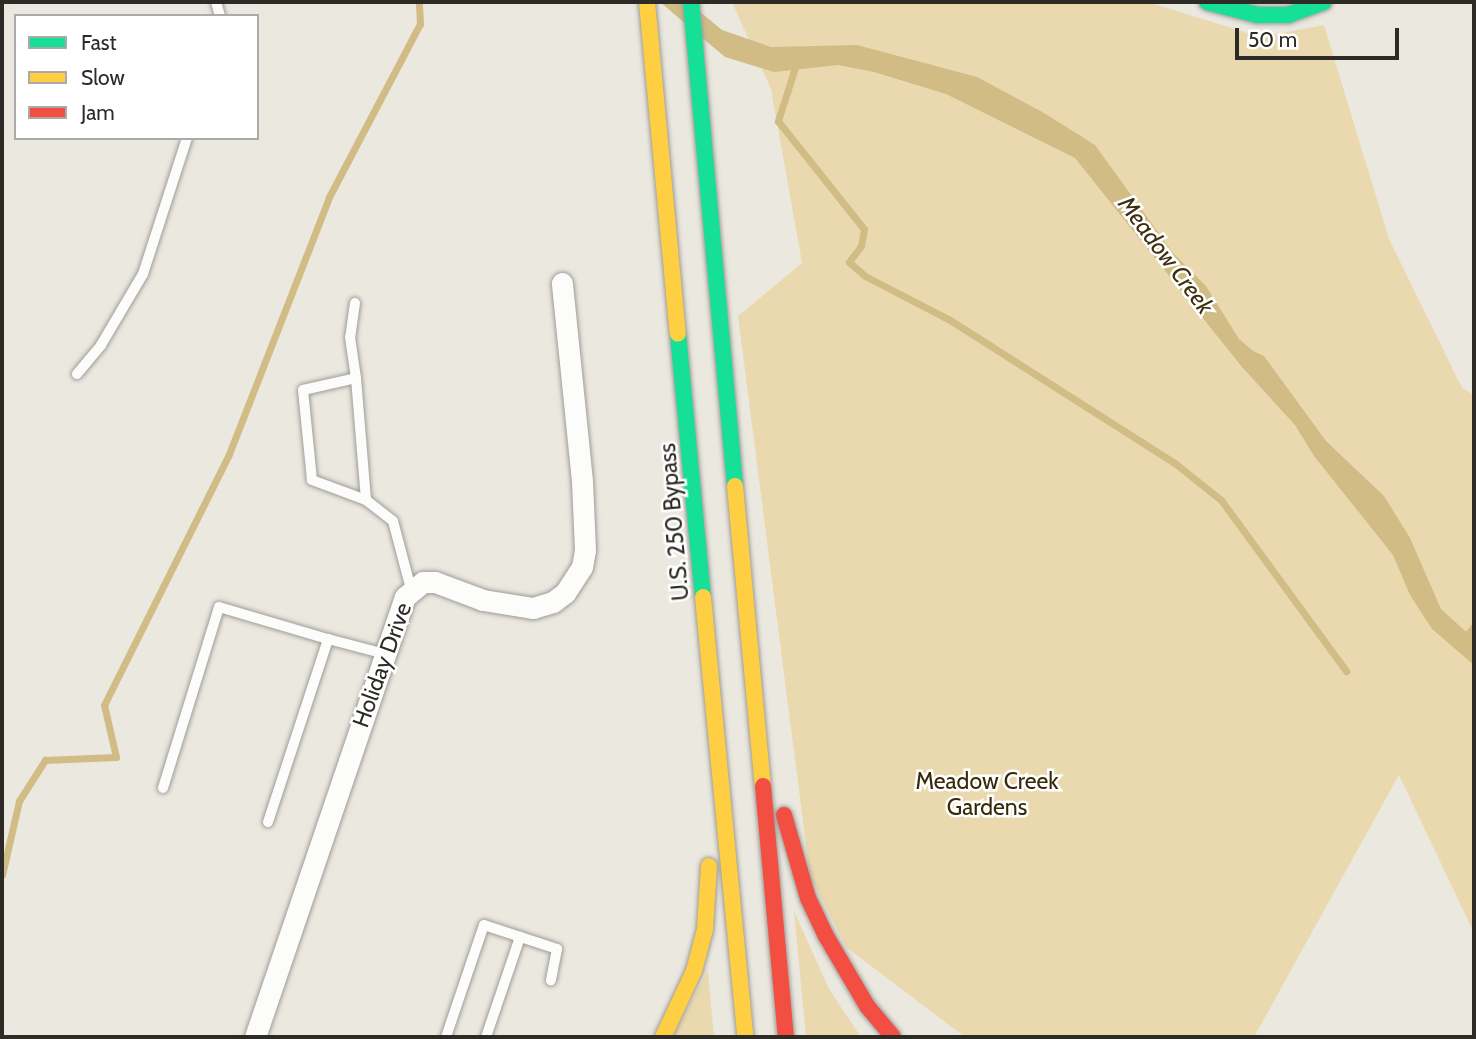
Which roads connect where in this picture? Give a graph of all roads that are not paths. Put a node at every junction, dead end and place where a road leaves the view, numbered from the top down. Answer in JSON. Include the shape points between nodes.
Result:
{"nodes":[{"id":1,"x":647,"y":2,"type":"edge"},
{"id":2,"x":691,"y":2,"type":"edge"},
{"id":3,"x":1207,"y":2,"type":"edge"},
{"id":4,"x":1324,"y":2,"type":"edge"},
{"id":5,"x":186,"y":140,"type":"edge"},
{"id":6,"x":562,"y":283,"type":"dead end"},
{"id":7,"x":355,"y":303,"type":"dead end"},
{"id":8,"x":77,"y":374,"type":"dead end"},
{"id":9,"x":356,"y":378,"type":"junction"},
{"id":10,"x":366,"y":500,"type":"junction"},
{"id":11,"x":702,"y":574,"type":"junction"},
{"id":12,"x":411,"y":589,"type":"junction"},
{"id":13,"x":328,"y":639,"type":"junction"},
{"id":14,"x":385,"y":654,"type":"junction"},
{"id":15,"x":757,"y":718,"type":"junction"},
{"id":16,"x":701,"y":757,"type":"dead end"},
{"id":17,"x":163,"y":788,"type":"dead end"},
{"id":18,"x":268,"y":822,"type":"dead end"},
{"id":19,"x":708,"y":853,"type":"dead end"},
{"id":20,"x":520,"y":937,"type":"junction"},
{"id":21,"x":551,"y":980,"type":"dead end"},
{"id":22,"x":255,"y":1037,"type":"edge"},
{"id":23,"x":446,"y":1037,"type":"edge"},
{"id":24,"x":485,"y":1037,"type":"edge"},
{"id":25,"x":663,"y":1037,"type":"edge"},
{"id":26,"x":745,"y":1037,"type":"edge"},
{"id":27,"x":786,"y":1037,"type":"edge"},
{"id":28,"x":893,"y":1037,"type":"edge"}],
"edges":[{"from":1,"to":11,"type":"main road","name":"U.S. 250 Bypass"},
{"from":2,"to":15,"type":"main road"},
{"from":3,"to":4,"type":"main road","via":[[1257,15],[1289,15]]},
{"from":5,"to":8,"type":"lane","via":[[143,274],[101,345]]},
{"from":6,"to":12,"type":"street","name":"Holiday Drive","via":[[582,481],[585,550],[578,575],[553,602],[533,608],[483,600],[435,582]]},
{"from":7,"to":9,"type":"lane","via":[[350,337]]},
{"from":9,"to":10,"type":"lane"},
{"from":9,"to":10,"type":"lane","via":[[303,390],[312,480]]},
{"from":10,"to":12,"type":"lane","via":[[393,521]]},
{"from":11,"to":16,"type":"main road"},
{"from":11,"to":26,"type":"main road","name":"U.S. 250 Bypass"},
{"from":12,"to":14,"type":"street","name":"Holiday Drive"},
{"from":13,"to":14,"type":"lane"},
{"from":13,"to":17,"type":"lane","via":[[219,607]]},
{"from":13,"to":18,"type":"lane"},
{"from":14,"to":22,"type":"street","name":"Holiday Drive"},
{"from":15,"to":27,"type":"main road"},
{"from":15,"to":28,"type":"main road","via":[[776,753],[788,836],[807,898],[842,969]]},
{"from":19,"to":25,"type":"main road","via":[[705,929],[694,971]]},
{"from":20,"to":21,"type":"lane","via":[[557,949]]},
{"from":20,"to":23,"type":"lane","via":[[484,925]]},
{"from":20,"to":24,"type":"lane"}]}
